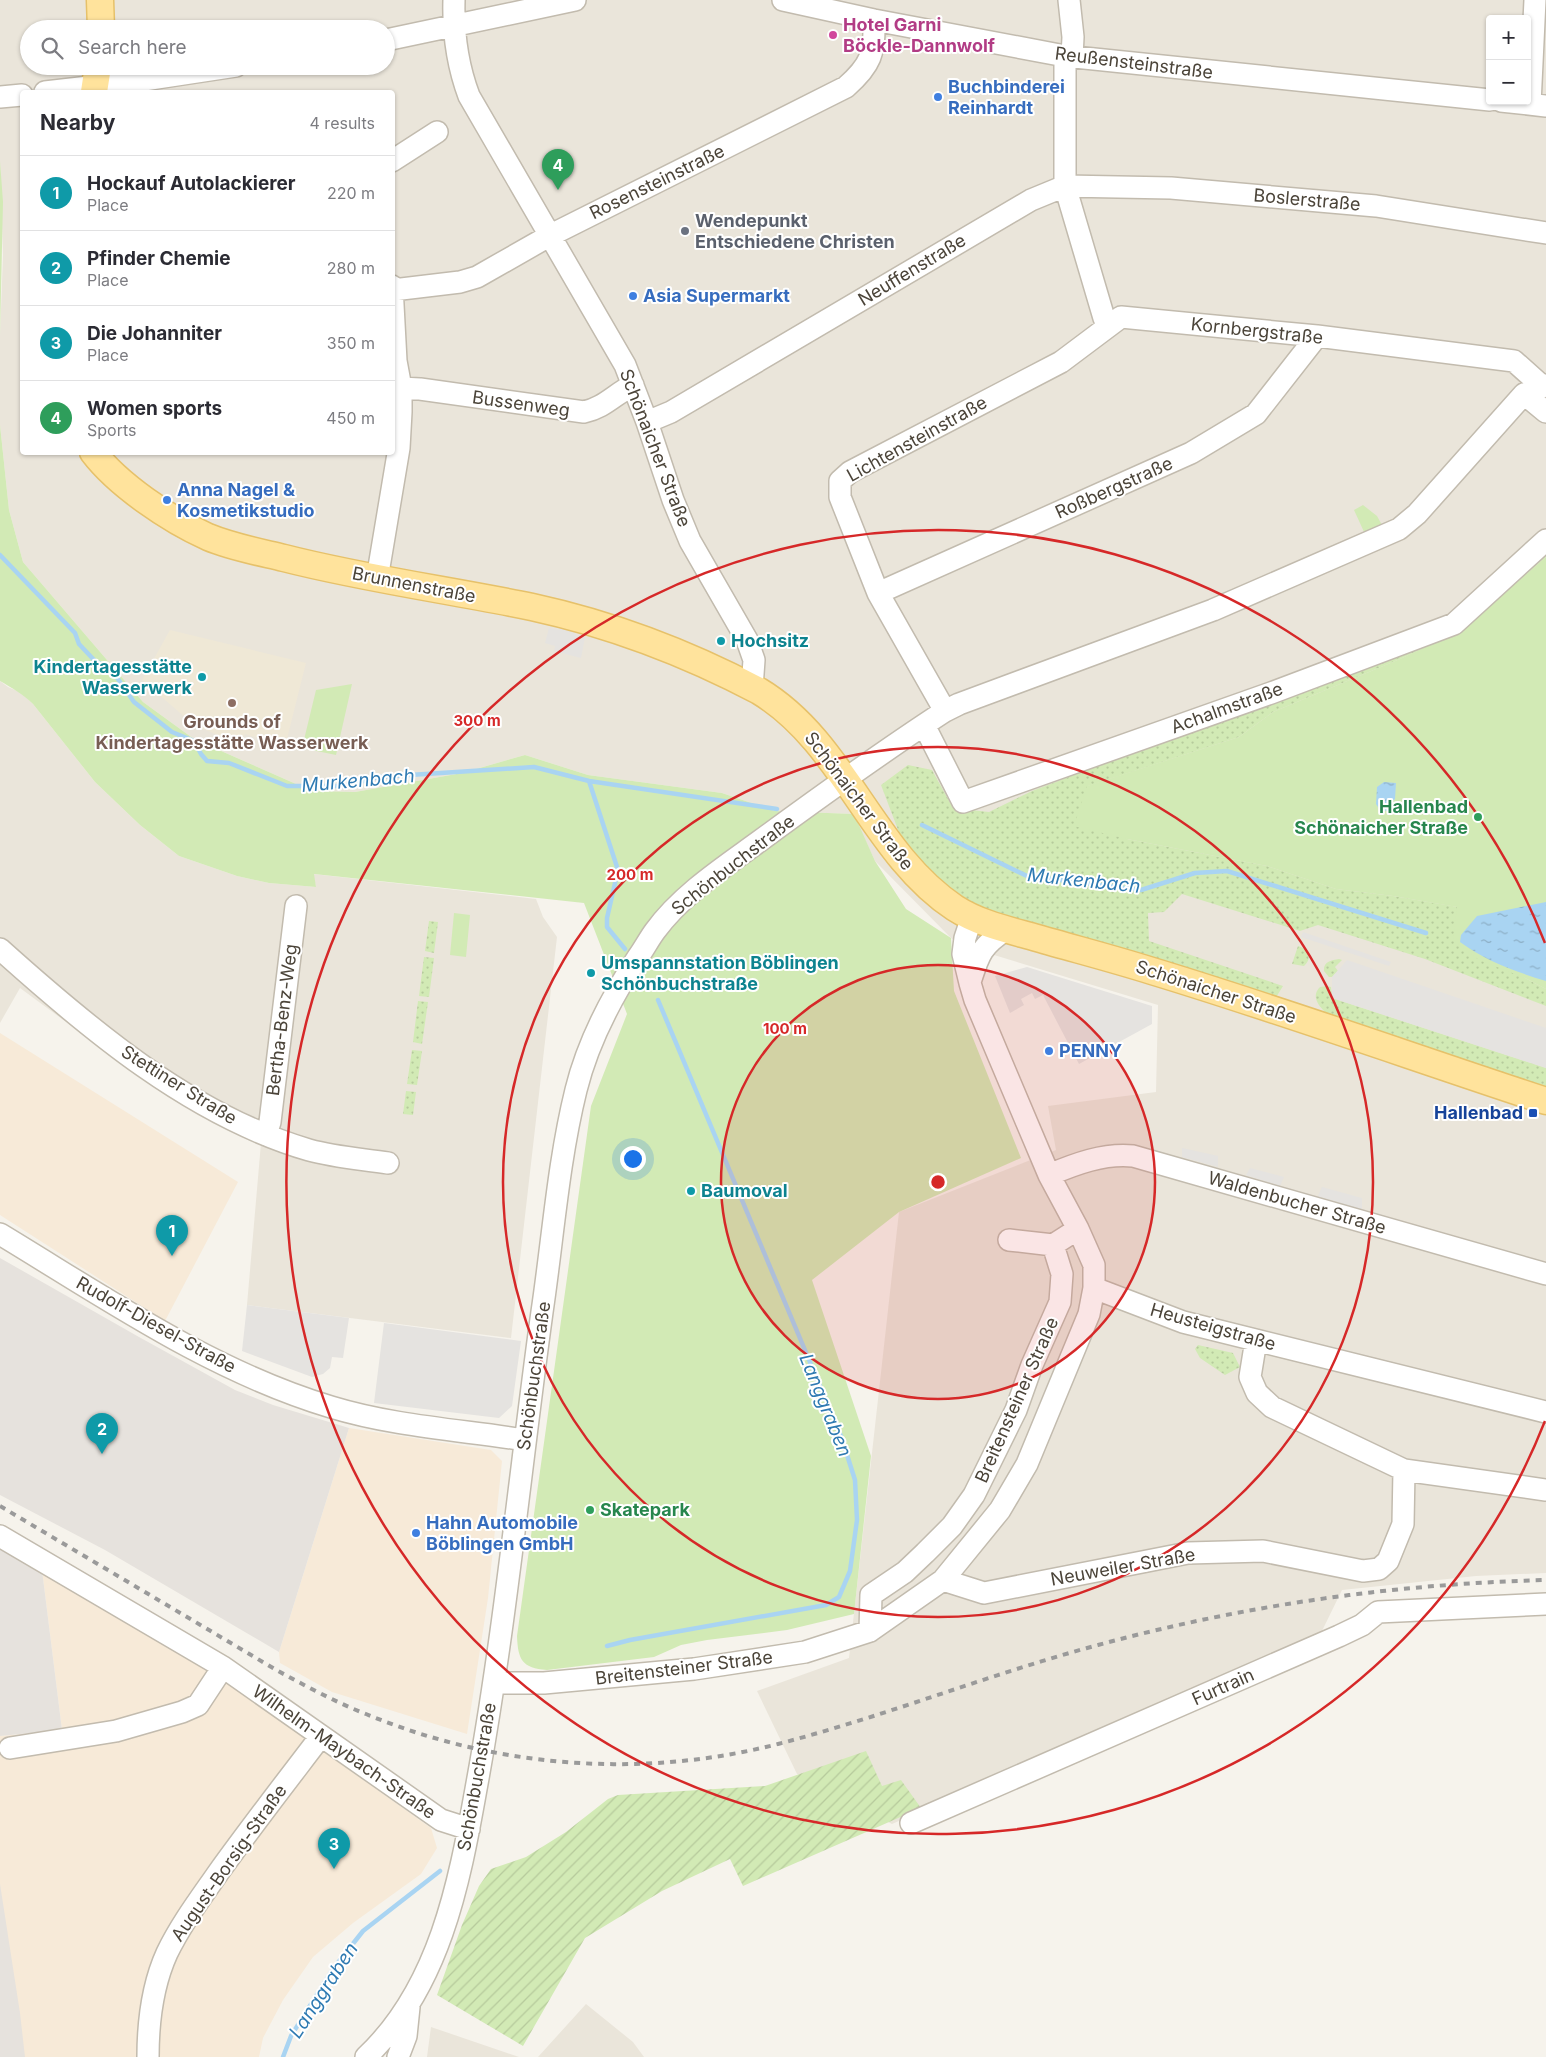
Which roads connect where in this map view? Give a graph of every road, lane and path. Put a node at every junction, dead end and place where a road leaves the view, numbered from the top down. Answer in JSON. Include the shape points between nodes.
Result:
{"nodes":[{"id":1,"x":100,"y":0,"type":"edge"},
{"id":2,"x":454,"y":0,"type":"edge"},
{"id":3,"x":466,"y":0,"type":"edge"},
{"id":4,"x":575,"y":0,"type":"edge"},
{"id":5,"x":783,"y":0,"type":"edge"},
{"id":6,"x":1069,"y":0,"type":"edge"},
{"id":7,"x":1535,"y":0,"type":"edge"},
{"id":8,"x":512,"y":13,"type":"junction"},
{"id":9,"x":101,"y":20,"type":"edge"},
{"id":10,"x":874,"y":20,"type":"junction"},
{"id":11,"x":453,"y":26,"type":"junction"},
{"id":12,"x":395,"y":38,"type":"edge"},
{"id":13,"x":1068,"y":56,"type":"junction"},
{"id":14,"x":177,"y":75,"type":"edge"},
{"id":15,"x":96,"y":81,"type":"edge"},
{"id":16,"x":54,"y":90,"type":"edge"},
{"id":17,"x":20,"y":96,"type":"edge"},
{"id":18,"x":0,"y":97,"type":"edge"},
{"id":19,"x":1486,"y":100,"type":"edge"},
{"id":20,"x":1538,"y":105,"type":"edge"},
{"id":21,"x":437,"y":132,"type":"dead end"},
{"id":22,"x":395,"y":159,"type":"edge"},
{"id":23,"x":1065,"y":186,"type":"junction"},
{"id":24,"x":1546,"y":233,"type":"edge"},
{"id":25,"x":549,"y":236,"type":"junction"},
{"id":26,"x":395,"y":288,"type":"edge"},
{"id":27,"x":1109,"y":326,"type":"junction"},
{"id":28,"x":1317,"y":336,"type":"junction"},
{"id":29,"x":395,"y":365,"type":"edge"},
{"id":30,"x":633,"y":385,"type":"junction"},
{"id":31,"x":1545,"y":386,"type":"edge"},
{"id":32,"x":401,"y":388,"type":"junction"},
{"id":33,"x":1524,"y":394,"type":"junction"},
{"id":34,"x":1546,"y":412,"type":"edge"},
{"id":35,"x":648,"y":422,"type":"junction"},
{"id":36,"x":96,"y":455,"type":"edge"},
{"id":37,"x":1546,"y":540,"type":"edge"},
{"id":38,"x":377,"y":579,"type":"junction"},
{"id":39,"x":878,"y":593,"type":"junction"},
{"id":40,"x":752,"y":688,"type":"junction"},
{"id":41,"x":945,"y":711,"type":"junction"},
{"id":42,"x":924,"y":725,"type":"junction"},
{"id":43,"x":846,"y":779,"type":"junction"},
{"id":44,"x":296,"y":906,"type":"dead end"},
{"id":45,"x":972,"y":917,"type":"junction"},
{"id":46,"x":1007,"y":929,"type":"junction"},
{"id":47,"x":0,"y":949,"type":"edge"},
{"id":48,"x":970,"y":983,"type":"junction"},
{"id":49,"x":1546,"y":1101,"type":"edge"},
{"id":50,"x":266,"y":1135,"type":"junction"},
{"id":51,"x":388,"y":1164,"type":"dead end"},
{"id":52,"x":1048,"y":1175,"type":"junction"},
{"id":53,"x":1078,"y":1228,"type":"junction"},
{"id":54,"x":0,"y":1234,"type":"edge"},
{"id":55,"x":1008,"y":1240,"type":"dead end"},
{"id":56,"x":1052,"y":1245,"type":"junction"},
{"id":57,"x":1546,"y":1274,"type":"edge"},
{"id":58,"x":1094,"y":1288,"type":"junction"},
{"id":59,"x":1256,"y":1340,"type":"junction"},
{"id":60,"x":1546,"y":1412,"type":"edge"},
{"id":61,"x":525,"y":1440,"type":"junction"},
{"id":62,"x":1404,"y":1470,"type":"junction"},
{"id":63,"x":1546,"y":1490,"type":"edge"},
{"id":64,"x":0,"y":1536,"type":"edge"},
{"id":65,"x":943,"y":1580,"type":"junction"},
{"id":66,"x":1546,"y":1604,"type":"edge"},
{"id":67,"x":870,"y":1631,"type":"junction"},
{"id":68,"x":223,"y":1667,"type":"junction"},
{"id":69,"x":494,"y":1683,"type":"junction"},
{"id":70,"x":321,"y":1736,"type":"junction"},
{"id":71,"x":10,"y":1748,"type":"dead end"},
{"id":72,"x":911,"y":1823,"type":"dead end"},
{"id":73,"x":469,"y":1829,"type":"junction"},
{"id":74,"x":409,"y":2007,"type":"junction"},
{"id":75,"x":148,"y":2057,"type":"edge"},
{"id":76,"x":366,"y":2057,"type":"edge"},
{"id":77,"x":398,"y":2057,"type":"edge"}],
"edges":[{"from":1,"to":9,"type":"main road"},
{"from":2,"to":11,"type":"street","name":"Schönaicher Straße"},
{"from":3,"to":8,"type":"street","via":[[488,14]]},
{"from":4,"to":8,"type":"street"},
{"from":5,"to":10,"type":"street","name":"Reußensteinstraße"},
{"from":6,"to":13,"type":"street","via":[[1072,37]]},
{"from":7,"to":20,"type":"street"},
{"from":8,"to":11,"type":"street"},
{"from":10,"to":13,"type":"street","name":"Reußensteinstraße"},
{"from":10,"to":25,"type":"street","name":"Rosensteinstraße","via":[[870,60],[846,87]]},
{"from":11,"to":12,"type":"street"},
{"from":11,"to":25,"type":"street","name":"Schönaicher Straße","via":[[456,52],[469,96]]},
{"from":13,"to":19,"type":"street","name":"Reußensteinstraße"},
{"from":13,"to":23,"type":"street"},
{"from":14,"to":15,"type":"street","via":[[124,83]]},
{"from":15,"to":16,"type":"street"},
{"from":17,"to":18,"type":"street"},
{"from":21,"to":22,"type":"street"},
{"from":23,"to":24,"type":"street","name":"Boslerstraße","via":[[1170,188],[1367,205]]},
{"from":23,"to":27,"type":"street"},
{"from":23,"to":35,"type":"street","name":"Neuffenstraße","via":[[1031,200],[671,412]]},
{"from":25,"to":26,"type":"street","name":"Rosensteinstraße","via":[[477,277],[460,282]]},
{"from":25,"to":30,"type":"street","name":"Schönaicher Straße","via":[[625,365]]},
{"from":27,"to":28,"type":"street","name":"Kornbergstraße","via":[[1121,317]]},
{"from":27,"to":39,"type":"street","name":"Lichtensteinstraße","via":[[1061,362],[850,472],[840,481],[840,497]]},
{"from":28,"to":31,"type":"street","name":"Kornbergstraße","via":[[1514,361]]},
{"from":28,"to":39,"type":"street","name":"Roßbergstraße","via":[[1256,414],[1191,453]]},
{"from":29,"to":32,"type":"street"},
{"from":30,"to":32,"type":"street","name":"Bussenweg","via":[[598,409],[584,412]]},
{"from":30,"to":35,"type":"street","name":"Schönaicher Straße"},
{"from":31,"to":33,"type":"street"},
{"from":32,"to":38,"type":"street","via":[[399,448]]},
{"from":33,"to":34,"type":"street"},
{"from":33,"to":41,"type":"street","via":[[1417,514],[1399,529],[1213,610]]},
{"from":35,"to":40,"type":"street","name":"Schönaicher Straße","via":[[690,541],[747,640],[754,660]]},
{"from":36,"to":38,"type":"main road","name":"Brunnenstraße","via":[[126,485],[166,515],[209,537]]},
{"from":37,"to":42,"type":"street","name":"Achalmstraße","via":[[1454,624],[963,802]]},
{"from":38,"to":40,"type":"main road","name":"Brunnenstraße","via":[[571,617],[677,653]]},
{"from":39,"to":41,"type":"street","name":"Lichtensteinstraße"},
{"from":40,"to":43,"type":"main road","name":"Schönaicher Straße","via":[[799,722]]},
{"from":41,"to":42,"type":"street"},
{"from":42,"to":43,"type":"street"},
{"from":43,"to":45,"type":"main road","name":"Schönaicher Straße","via":[[905,864],[939,897]]},
{"from":43,"to":61,"type":"street","name":"Schönbuchstraße","via":[[717,873],[674,910],[655,931],[603,1014],[576,1088],[565,1143]]},
{"from":44,"to":50,"type":"street","name":"Bertha-Benz-Weg"},
{"from":45,"to":46,"type":"main road","name":"Schönaicher Straße"},
{"from":45,"to":48,"type":"street","via":[[963,954]]},
{"from":46,"to":48,"type":"street","via":[[985,945]]},
{"from":46,"to":49,"type":"main road","name":"Schönaicher Straße","via":[[1222,992]]},
{"from":47,"to":50,"type":"street","name":"Stettiner Straße","via":[[64,1007],[153,1072],[216,1111]]},
{"from":48,"to":52,"type":"street"},
{"from":50,"to":51,"type":"street","name":"Stettiner Straße","via":[[310,1150]]},
{"from":52,"to":53,"type":"street"},
{"from":52,"to":57,"type":"street","name":"Waldenbucher Straße","via":[[1076,1164],[1112,1156],[1133,1156]]},
{"from":53,"to":56,"type":"street"},
{"from":53,"to":58,"type":"street","via":[[1094,1265]]},
{"from":54,"to":61,"type":"street","name":"Rudolf-Diesel-Straße","via":[[212,1360],[270,1385],[360,1415]]},
{"from":55,"to":56,"type":"street"},
{"from":56,"to":67,"type":"street","name":"Breitensteiner Straße","via":[[1062,1274],[1060,1302],[994,1456],[974,1495],[952,1526],[905,1572],[871,1595]]},
{"from":58,"to":59,"type":"street","name":"Heusteigstraße","via":[[1183,1322]]},
{"from":58,"to":65,"type":"street","name":"Breitensteiner Straße","via":[[1089,1314],[1027,1464],[1000,1510]]},
{"from":59,"to":60,"type":"street","name":"Heusteigstraße"},
{"from":59,"to":62,"type":"street","via":[[1250,1377],[1257,1393],[1272,1407]]},
{"from":61,"to":69,"type":"street","name":"Schönbuchstraße"},
{"from":62,"to":63,"type":"street"},
{"from":62,"to":65,"type":"street","name":"Neuweiler Straße","via":[[1403,1524],[1388,1562],[1379,1569],[1363,1571],[1263,1551],[1188,1553],[984,1593]]},
{"from":64,"to":68,"type":"street","name":"Wilhelm-Maybach-Straße"},
{"from":65,"to":67,"type":"street","name":"Breitensteiner Straße"},
{"from":66,"to":72,"type":"street","name":"Furtrain","via":[[1378,1612],[1340,1636]]},
{"from":67,"to":69,"type":"street","name":"Breitensteiner Straße","via":[[805,1652],[694,1669],[544,1683]]},
{"from":68,"to":70,"type":"street","name":"Wilhelm-Maybach-Straße"},
{"from":68,"to":71,"type":"street","via":[[198,1705],[182,1712],[116,1732]]},
{"from":69,"to":73,"type":"street","name":"Schönbuchstraße"},
{"from":70,"to":73,"type":"street","name":"Wilhelm-Maybach-Straße","via":[[441,1820]]},
{"from":70,"to":75,"type":"street","name":"August-Borsig-Straße","via":[[187,1918],[167,1954],[150,2010]]},
{"from":73,"to":74,"type":"street","name":"Schönbuchstraße","via":[[438,1945]]},
{"from":74,"to":76,"type":"street","name":"Schönbuchstraße"},
{"from":74,"to":77,"type":"street","via":[[406,2036]]}]}
